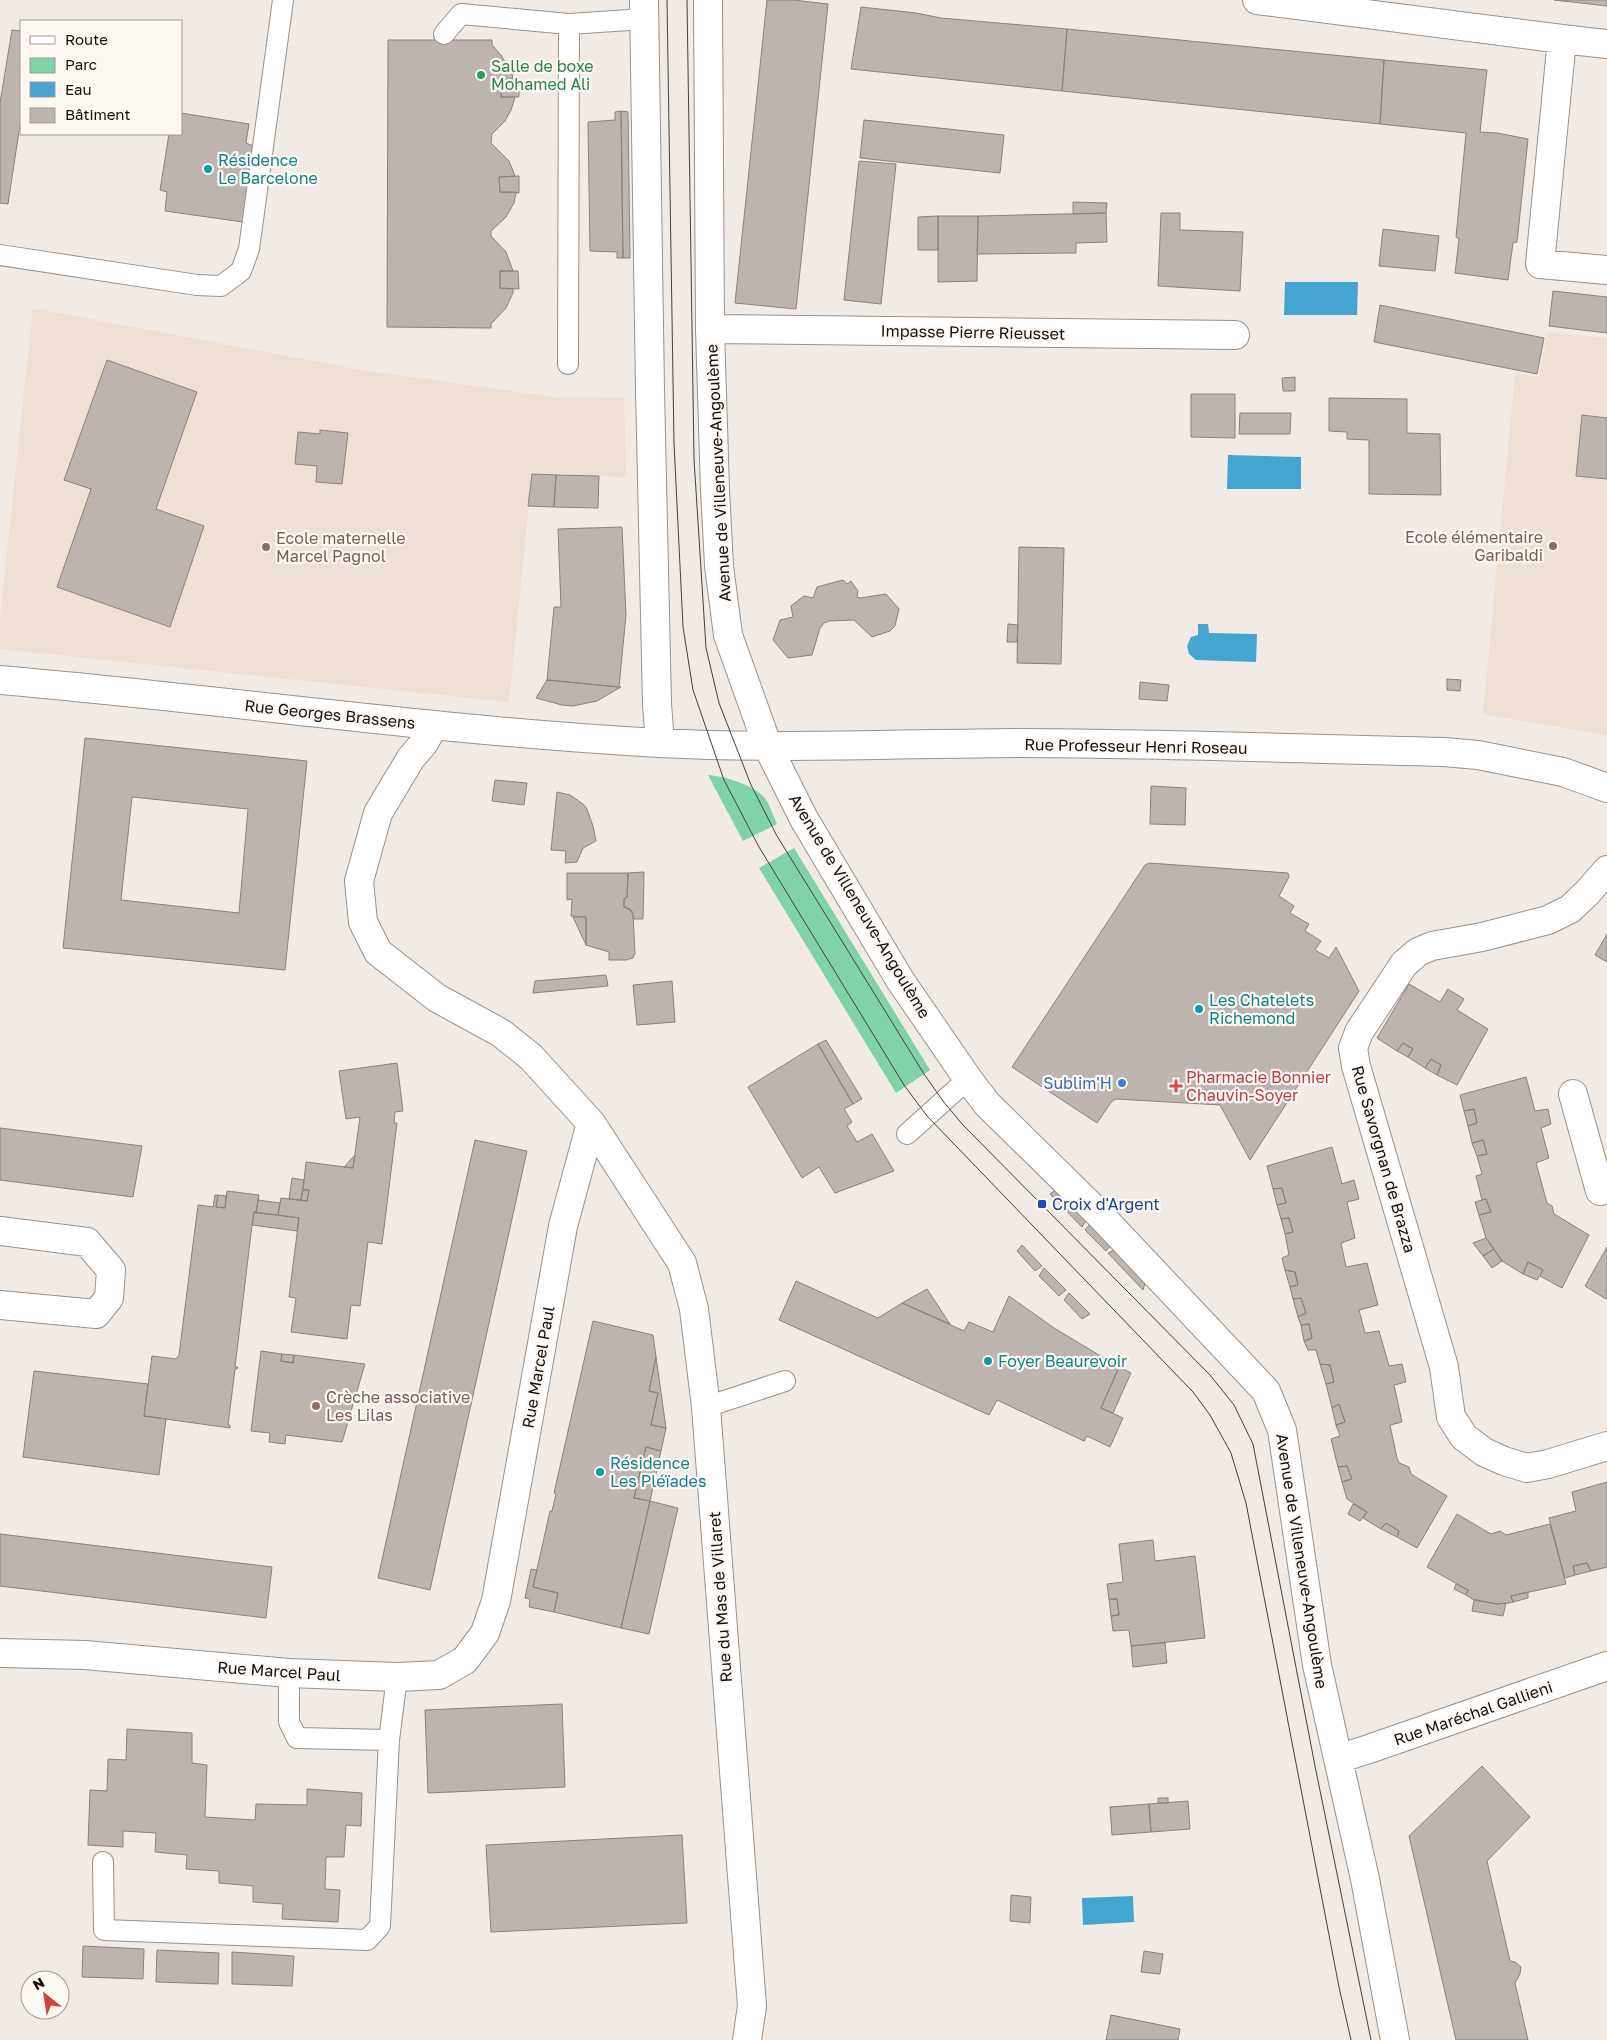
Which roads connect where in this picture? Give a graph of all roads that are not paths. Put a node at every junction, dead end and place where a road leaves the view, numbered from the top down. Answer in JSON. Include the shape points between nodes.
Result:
{"nodes":[{"id":1,"x":283,"y":0,"type":"edge"},
{"id":2,"x":708,"y":0,"type":"edge"},
{"id":3,"x":1257,"y":0,"type":"edge"},
{"id":4,"x":644,"y":9,"type":"edge"},
{"id":5,"x":569,"y":24,"type":"junction"},
{"id":6,"x":444,"y":34,"type":"dead end"},
{"id":7,"x":1562,"y":39,"type":"junction"},
{"id":8,"x":1607,"y":44,"type":"edge"},
{"id":9,"x":0,"y":255,"type":"edge"},
{"id":10,"x":1607,"y":270,"type":"edge"},
{"id":11,"x":710,"y":329,"type":"junction"},
{"id":12,"x":1235,"y":336,"type":"dead end"},
{"id":13,"x":568,"y":364,"type":"dead end"},
{"id":14,"x":0,"y":680,"type":"edge"},
{"id":15,"x":434,"y":725,"type":"junction"},
{"id":16,"x":660,"y":743,"type":"junction"},
{"id":17,"x":768,"y":747,"type":"junction"},
{"id":18,"x":1607,"y":788,"type":"edge"},
{"id":19,"x":1607,"y":870,"type":"edge"},
{"id":20,"x":968,"y":1079,"type":"junction"},
{"id":21,"x":1573,"y":1094,"type":"dead end"},
{"id":22,"x":590,"y":1123,"type":"junction"},
{"id":23,"x":907,"y":1134,"type":"dead end"},
{"id":24,"x":1607,"y":1189,"type":"edge"},
{"id":25,"x":0,"y":1231,"type":"edge"},
{"id":26,"x":0,"y":1305,"type":"edge"},
{"id":27,"x":785,"y":1381,"type":"dead end"},
{"id":28,"x":706,"y":1407,"type":"junction"},
{"id":29,"x":1607,"y":1446,"type":"edge"},
{"id":30,"x":0,"y":1653,"type":"edge"},
{"id":31,"x":1607,"y":1666,"type":"edge"},
{"id":32,"x":289,"y":1673,"type":"junction"},
{"id":33,"x":397,"y":1677,"type":"junction"},
{"id":34,"x":388,"y":1740,"type":"junction"},
{"id":35,"x":1338,"y":1759,"type":"junction"},
{"id":36,"x":103,"y":1862,"type":"dead end"},
{"id":37,"x":747,"y":2040,"type":"edge"},
{"id":38,"x":1395,"y":2040,"type":"edge"}],
"edges":[{"from":1,"to":9,"type":"lane","via":[[249,249],[241,271],[221,286],[197,285]]},
{"from":2,"to":11,"type":"street","name":"Avenue de Villeneuve-Angoulème"},
{"from":3,"to":7,"type":"street"},
{"from":4,"to":5,"type":"lane"},
{"from":4,"to":16,"type":"street"},
{"from":5,"to":6,"type":"lane","via":[[461,14]]},
{"from":5,"to":13,"type":"lane"},
{"from":7,"to":8,"type":"street"},
{"from":7,"to":10,"type":"street","via":[[1540,264]]},
{"from":11,"to":12,"type":"street","name":"Impasse Pierre Rieusset"},
{"from":11,"to":17,"type":"street","name":"Avenue de Villeneuve-Angoulème","via":[[719,566],[728,635]]},
{"from":14,"to":15,"type":"street","name":"Rue Georges Brassens"},
{"from":15,"to":16,"type":"street","name":"Rue Georges Brassens"},
{"from":15,"to":22,"type":"street","via":[[378,813],[359,881],[363,922],[378,952],[437,998],[501,1033],[532,1057]]},
{"from":16,"to":17,"type":"street","name":"Rue Professeur Henri Roseau"},
{"from":17,"to":18,"type":"street","name":"Rue Professeur Henri Roseau","via":[[1020,743],[1444,752],[1478,755],[1564,772]]},
{"from":17,"to":20,"type":"street","name":"Avenue de Villeneuve-Angoulème","via":[[804,819],[895,972]]},
{"from":19,"to":29,"type":"street","name":"Rue Savorgnan de Brazza","via":[[1570,909],[1548,920],[1418,952],[1392,979],[1359,1032],[1353,1048],[1444,1367],[1451,1417],[1464,1437],[1484,1452],[1527,1468]]},
{"from":20,"to":23,"type":"lane"},
{"from":20,"to":35,"type":"street","name":"Avenue de Villeneuve-Angoulème","via":[[987,1104],[1101,1216],[1266,1391],[1282,1430],[1317,1665]]},
{"from":21,"to":24,"type":"street","via":[[1600,1191]]},
{"from":22,"to":28,"type":"street","name":"Rue du Mas de Villaret","via":[[682,1263],[694,1309]]},
{"from":22,"to":33,"type":"street","name":"Rue Marcel Paul","via":[[564,1226],[496,1601],[485,1633],[465,1660],[439,1674]]},
{"from":25,"to":26,"type":"street","via":[[87,1242],[111,1270],[109,1298],[96,1314]]},
{"from":27,"to":28,"type":"lane"},
{"from":28,"to":37,"type":"street","name":"Rue du Mas de Villaret","via":[[752,2006]]},
{"from":30,"to":32,"type":"street","name":"Rue Marcel Paul","via":[[85,1656]]},
{"from":31,"to":35,"type":"street","name":"Rue Maréchal Gallieni"},
{"from":32,"to":33,"type":"street","name":"Rue Marcel Paul"},
{"from":32,"to":34,"type":"lane","via":[[289,1722],[297,1738]]},
{"from":33,"to":34,"type":"lane"},
{"from":34,"to":36,"type":"lane","via":[[380,1926],[368,1940],[104,1930]]},
{"from":35,"to":38,"type":"street","name":"Avenue de Villeneuve-Angoulème"}]}
